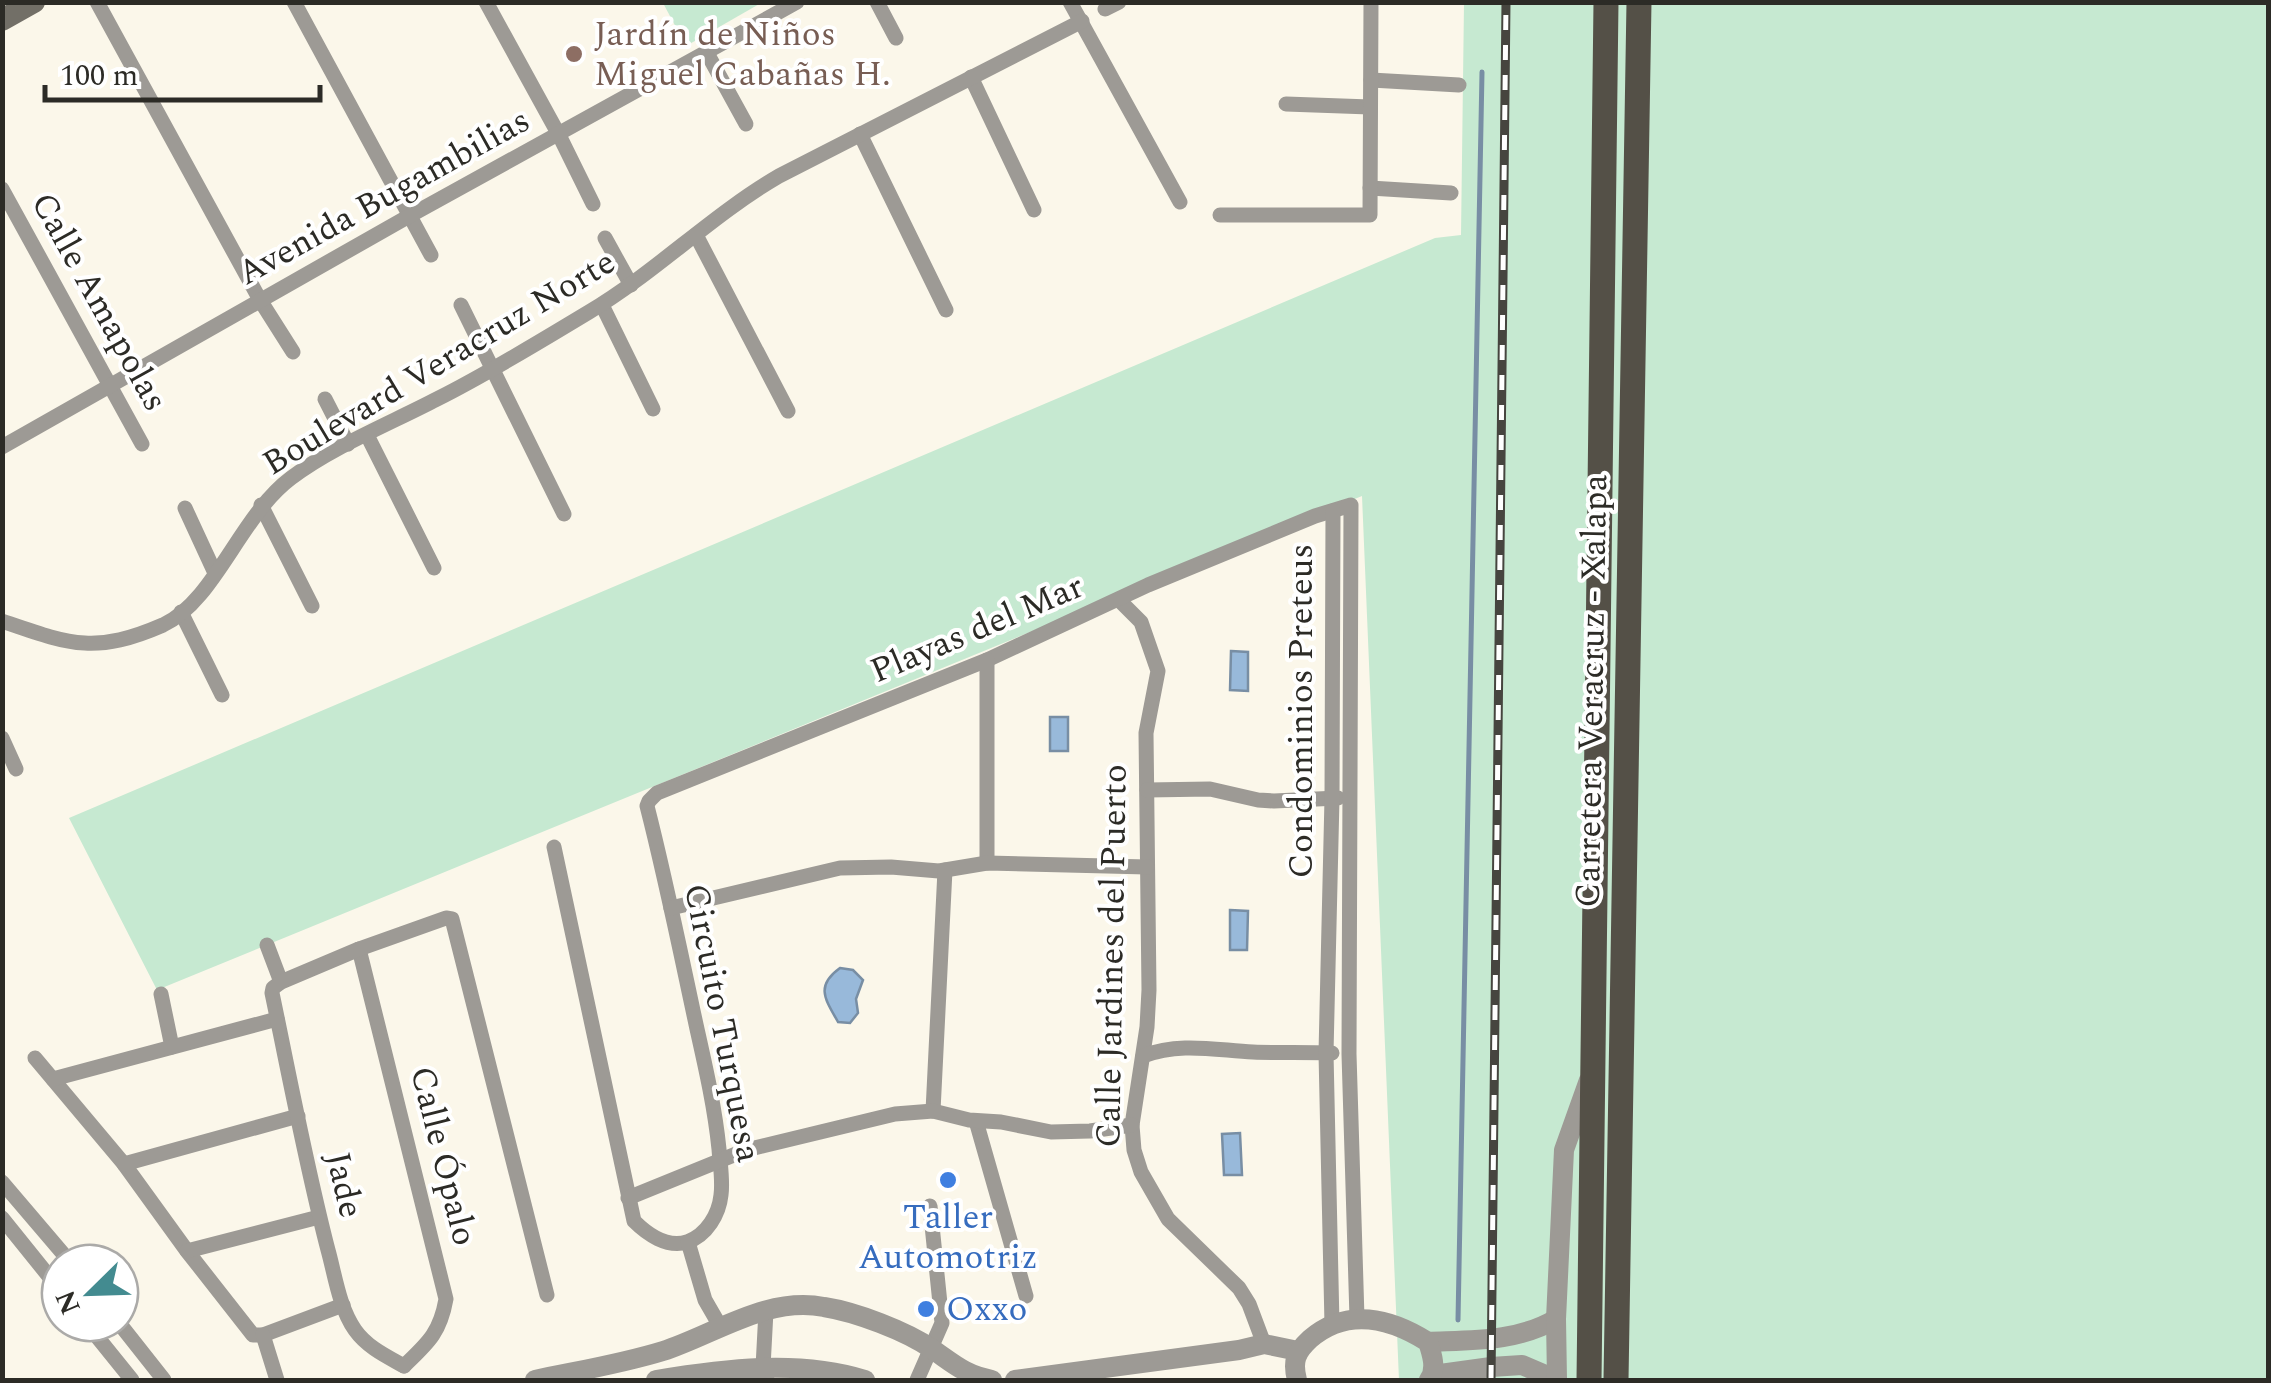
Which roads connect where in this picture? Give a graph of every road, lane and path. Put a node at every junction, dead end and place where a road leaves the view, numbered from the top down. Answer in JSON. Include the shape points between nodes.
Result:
{"nodes":[{"id":1,"x":34,"y":2,"type":"edge"},
{"id":2,"x":97,"y":2,"type":"edge"},
{"id":3,"x":294,"y":2,"type":"edge"},
{"id":4,"x":486,"y":2,"type":"edge"},
{"id":5,"x":797,"y":2,"type":"edge"},
{"id":6,"x":877,"y":2,"type":"edge"},
{"id":7,"x":1070,"y":2,"type":"edge"},
{"id":8,"x":1371,"y":2,"type":"edge"},
{"id":9,"x":1606,"y":2,"type":"edge"},
{"id":10,"x":1639,"y":2,"type":"edge"},
{"id":11,"x":2,"y":20,"type":"edge"},
{"id":12,"x":1082,"y":21,"type":"junction"},
{"id":13,"x":896,"y":38,"type":"dead end"},
{"id":14,"x":707,"y":54,"type":"junction"},
{"id":15,"x":971,"y":77,"type":"junction"},
{"id":16,"x":1370,"y":80,"type":"junction"},
{"id":17,"x":1459,"y":85,"type":"dead end"},
{"id":18,"x":1286,"y":104,"type":"dead end"},
{"id":19,"x":1370,"y":108,"type":"junction"},
{"id":20,"x":746,"y":124,"type":"dead end"},
{"id":21,"x":860,"y":134,"type":"junction"},
{"id":22,"x":559,"y":135,"type":"junction"},
{"id":23,"x":1370,"y":188,"type":"junction"},
{"id":24,"x":2,"y":189,"type":"edge"},
{"id":25,"x":1451,"y":193,"type":"dead end"},
{"id":26,"x":1180,"y":202,"type":"dead end"},
{"id":27,"x":592,"y":204,"type":"dead end"},
{"id":28,"x":1034,"y":210,"type":"dead end"},
{"id":29,"x":411,"y":214,"type":"junction"},
{"id":30,"x":1220,"y":215,"type":"dead end"},
{"id":31,"x":696,"y":234,"type":"junction"},
{"id":32,"x":605,"y":238,"type":"dead end"},
{"id":33,"x":431,"y":256,"type":"dead end"},
{"id":34,"x":630,"y":286,"type":"junction"},
{"id":35,"x":260,"y":300,"type":"junction"},
{"id":36,"x":602,"y":304,"type":"junction"},
{"id":37,"x":461,"y":305,"type":"dead end"},
{"id":38,"x":946,"y":310,"type":"dead end"},
{"id":39,"x":293,"y":352,"type":"dead end"},
{"id":40,"x":492,"y":370,"type":"junction"},
{"id":41,"x":110,"y":384,"type":"junction"},
{"id":42,"x":324,"y":399,"type":"dead end"},
{"id":43,"x":654,"y":409,"type":"dead end"},
{"id":44,"x":788,"y":411,"type":"dead end"},
{"id":45,"x":367,"y":435,"type":"junction"},
{"id":46,"x":142,"y":444,"type":"dead end"},
{"id":47,"x":348,"y":444,"type":"junction"},
{"id":48,"x":2,"y":447,"type":"edge"},
{"id":49,"x":261,"y":505,"type":"junction"},
{"id":50,"x":184,"y":508,"type":"dead end"},
{"id":51,"x":1333,"y":511,"type":"junction"},
{"id":52,"x":564,"y":514,"type":"dead end"},
{"id":53,"x":434,"y":568,"type":"dead end"},
{"id":54,"x":215,"y":573,"type":"junction"},
{"id":55,"x":1119,"y":600,"type":"junction"},
{"id":56,"x":312,"y":606,"type":"dead end"},
{"id":57,"x":181,"y":612,"type":"junction"},
{"id":58,"x":2,"y":621,"type":"edge"},
{"id":59,"x":987,"y":660,"type":"junction"},
{"id":60,"x":222,"y":695,"type":"dead end"},
{"id":61,"x":2,"y":738,"type":"edge"},
{"id":62,"x":16,"y":770,"type":"dead end"},
{"id":63,"x":1147,"y":790,"type":"junction"},
{"id":64,"x":1332,"y":798,"type":"junction"},
{"id":65,"x":1352,"y":798,"type":"junction"},
{"id":66,"x":648,"y":804,"type":"joint"},
{"id":67,"x":554,"y":848,"type":"dead end"},
{"id":68,"x":987,"y":864,"type":"junction"},
{"id":69,"x":1147,"y":868,"type":"junction"},
{"id":70,"x":945,"y":870,"type":"junction"},
{"id":71,"x":671,"y":908,"type":"junction"},
{"id":72,"x":267,"y":946,"type":"dead end"},
{"id":73,"x":359,"y":949,"type":"junction"},
{"id":74,"x":276,"y":986,"type":"junction"},
{"id":75,"x":162,"y":994,"type":"dead end"},
{"id":76,"x":278,"y":1018,"type":"junction"},
{"id":77,"x":172,"y":1046,"type":"junction"},
{"id":78,"x":1326,"y":1053,"type":"junction"},
{"id":79,"x":1349,"y":1054,"type":"junction"},
{"id":80,"x":1143,"y":1056,"type":"junction"},
{"id":81,"x":35,"y":1058,"type":"dead end"},
{"id":82,"x":1593,"y":1069,"type":"junction"},
{"id":83,"x":53,"y":1078,"type":"junction"},
{"id":84,"x":933,"y":1111,"type":"junction"},
{"id":85,"x":298,"y":1116,"type":"junction"},
{"id":86,"x":976,"y":1122,"type":"junction"},
{"id":87,"x":1132,"y":1125,"type":"junction"},
{"id":88,"x":720,"y":1159,"type":"junction"},
{"id":89,"x":124,"y":1164,"type":"junction"},
{"id":90,"x":2,"y":1182,"type":"edge"},
{"id":91,"x":628,"y":1198,"type":"junction"},
{"id":92,"x":930,"y":1206,"type":"dead end"},
{"id":93,"x":320,"y":1217,"type":"junction"},
{"id":94,"x":2,"y":1218,"type":"edge"},
{"id":95,"x":688,"y":1242,"type":"junction"},
{"id":96,"x":55,"y":1243,"type":"edge"},
{"id":97,"x":187,"y":1250,"type":"junction"},
{"id":98,"x":40,"y":1265,"type":"edge"},
{"id":99,"x":547,"y":1295,"type":"dead end"},
{"id":100,"x":1026,"y":1296,"type":"dead end"},
{"id":101,"x":343,"y":1305,"type":"junction"},
{"id":102,"x":766,"y":1310,"type":"junction"},
{"id":103,"x":1357,"y":1318,"type":"junction"},
{"id":104,"x":1556,"y":1319,"type":"junction"},
{"id":105,"x":1332,"y":1324,"type":"junction"},
{"id":106,"x":720,"y":1326,"type":"junction"},
{"id":107,"x":263,"y":1335,"type":"junction"},
{"id":108,"x":1428,"y":1342,"type":"junction"},
{"id":109,"x":102,"y":1343,"type":"edge"},
{"id":110,"x":134,"y":1343,"type":"edge"},
{"id":111,"x":1264,"y":1344,"type":"junction"},
{"id":112,"x":931,"y":1348,"type":"junction"},
{"id":113,"x":1298,"y":1351,"type":"junction"},
{"id":114,"x":406,"y":1373,"type":"edge"},
{"id":115,"x":765,"y":1374,"type":"edge"},
{"id":116,"x":1431,"y":1378,"type":"edge"},
{"id":117,"x":132,"y":1380,"type":"edge"},
{"id":118,"x":164,"y":1380,"type":"edge"},
{"id":119,"x":277,"y":1380,"type":"edge"},
{"id":120,"x":535,"y":1380,"type":"edge"},
{"id":121,"x":656,"y":1380,"type":"edge"},
{"id":122,"x":865,"y":1380,"type":"edge"},
{"id":123,"x":917,"y":1380,"type":"edge"},
{"id":124,"x":992,"y":1380,"type":"edge"},
{"id":125,"x":1016,"y":1380,"type":"edge"},
{"id":126,"x":1296,"y":1380,"type":"edge"},
{"id":127,"x":1557,"y":1380,"type":"edge"},
{"id":128,"x":1589,"y":1380,"type":"edge"},
{"id":129,"x":1616,"y":1380,"type":"edge"}],
"edges":[{"from":1,"to":11,"type":"main road"},
{"from":2,"to":35,"type":"street"},
{"from":3,"to":29,"type":"street"},
{"from":4,"to":22,"type":"street"},
{"from":5,"to":14,"type":"street","name":"Avenida Bugambilias"},
{"from":6,"to":13,"type":"street"},
{"from":7,"to":12,"type":"street"},
{"from":8,"to":16,"type":"street"},
{"from":9,"to":82,"type":"main road","name":"Carretera Veracruz - Xalapa"},
{"from":10,"to":129,"type":"main road","name":"Carretera Veracruz - Xalapa"},
{"from":12,"to":15,"type":"street","name":"Boulevard Veracruz Norte"},
{"from":12,"to":26,"type":"street"},
{"from":14,"to":20,"type":"street"},
{"from":14,"to":22,"type":"street","name":"Avenida Bugambilias"},
{"from":15,"to":21,"type":"street","name":"Boulevard Veracruz Norte"},
{"from":15,"to":28,"type":"street"},
{"from":16,"to":17,"type":"street"},
{"from":16,"to":19,"type":"street"},
{"from":18,"to":19,"type":"street"},
{"from":19,"to":23,"type":"street"},
{"from":21,"to":31,"type":"street","name":"Boulevard Veracruz Norte","via":[[764,185]]},
{"from":21,"to":38,"type":"street"},
{"from":22,"to":27,"type":"street"},
{"from":22,"to":29,"type":"street","name":"Avenida Bugambilias"},
{"from":23,"to":25,"type":"street"},
{"from":23,"to":30,"type":"street","via":[[1370,215]]},
{"from":24,"to":41,"type":"street","name":"Calle Amapolas"},
{"from":29,"to":33,"type":"street"},
{"from":29,"to":35,"type":"street","name":"Avenida Bugambilias"},
{"from":31,"to":34,"type":"street","name":"Boulevard Veracruz Norte"},
{"from":31,"to":44,"type":"street"},
{"from":32,"to":34,"type":"street"},
{"from":34,"to":36,"type":"street","name":"Boulevard Veracruz Norte"},
{"from":35,"to":39,"type":"street"},
{"from":35,"to":41,"type":"street","name":"Avenida Bugambilias"},
{"from":36,"to":40,"type":"street","name":"Boulevard Veracruz Norte"},
{"from":36,"to":43,"type":"street"},
{"from":37,"to":40,"type":"street"},
{"from":40,"to":45,"type":"street","name":"Boulevard Veracruz Norte"},
{"from":40,"to":52,"type":"street"},
{"from":41,"to":46,"type":"street","name":"Calle Amapolas"},
{"from":41,"to":48,"type":"street","name":"Avenida Bugambilias"},
{"from":42,"to":47,"type":"street"},
{"from":45,"to":47,"type":"street","name":"Boulevard Veracruz Norte"},
{"from":45,"to":53,"type":"street"},
{"from":47,"to":49,"type":"street","name":"Boulevard Veracruz Norte","via":[[296,474]]},
{"from":49,"to":54,"type":"street","name":"Boulevard Veracruz Norte"},
{"from":49,"to":56,"type":"street"},
{"from":50,"to":54,"type":"street"},
{"from":51,"to":55,"type":"street","name":"Playas del Mar"},
{"from":51,"to":64,"type":"street","name":"Condominios Preteus"},
{"from":51,"to":65,"type":"street","name":"Condominios Preteus","via":[[1352,507]]},
{"from":54,"to":57,"type":"street","name":"Boulevard Veracruz Norte"},
{"from":55,"to":59,"type":"street","name":"Playas del Mar"},
{"from":55,"to":63,"type":"street","name":"Calle Jardines del Puerto","via":[[1141,622],[1158,671],[1147,724]]},
{"from":57,"to":58,"type":"street","name":"Boulevard Veracruz Norte","via":[[165,624],[94,644],[56,640]]},
{"from":57,"to":60,"type":"street"},
{"from":59,"to":66,"type":"street","name":"Playas del Mar","via":[[657,793]]},
{"from":59,"to":68,"type":"street"},
{"from":61,"to":62,"type":"street"},
{"from":63,"to":64,"type":"street","via":[[1210,789],[1274,801]]},
{"from":63,"to":69,"type":"street","name":"Calle Jardines del Puerto"},
{"from":64,"to":65,"type":"street"},
{"from":64,"to":78,"type":"street","name":"Condominios Preteus"},
{"from":65,"to":79,"type":"street","name":"Condominios Preteus"},
{"from":66,"to":71,"type":"street","name":"Circuito Turquesa"},
{"from":67,"to":91,"type":"street"},
{"from":68,"to":69,"type":"street"},
{"from":68,"to":70,"type":"street"},
{"from":69,"to":80,"type":"street","name":"Calle Jardines del Puerto"},
{"from":70,"to":71,"type":"street","via":[[840,868]]},
{"from":70,"to":84,"type":"street"},
{"from":71,"to":88,"type":"street","name":"Circuito Turquesa"},
{"from":72,"to":74,"type":"street","name":"Jade"},
{"from":73,"to":74,"type":"street","name":"Calle Ópalo"},
{"from":73,"to":99,"type":"street","name":"Calle Ópalo","via":[[452,919]]},
{"from":73,"to":114,"type":"street","name":"Calle Ópalo","via":[[446,1299],[437,1330]]},
{"from":74,"to":76,"type":"street","name":"Jade"},
{"from":75,"to":77,"type":"street"},
{"from":76,"to":77,"type":"street"},
{"from":76,"to":85,"type":"street","name":"Jade"},
{"from":77,"to":83,"type":"street"},
{"from":78,"to":79,"type":"street"},
{"from":78,"to":80,"type":"street","via":[[1187,1046]]},
{"from":78,"to":105,"type":"street","name":"Condominios Preteus"},
{"from":79,"to":103,"type":"street","name":"Condominios Preteus"},
{"from":80,"to":87,"type":"street","name":"Calle Jardines del Puerto"},
{"from":81,"to":83,"type":"street"},
{"from":82,"to":104,"type":"street","via":[[1564,1150]]},
{"from":82,"to":128,"type":"main road","name":"Carretera Veracruz - Xalapa"},
{"from":83,"to":89,"type":"street"},
{"from":84,"to":86,"type":"street"},
{"from":84,"to":88,"type":"street","via":[[895,1114]]},
{"from":85,"to":89,"type":"street"},
{"from":85,"to":93,"type":"street","name":"Jade"},
{"from":86,"to":87,"type":"street","via":[[1051,1132]]},
{"from":86,"to":100,"type":"street"},
{"from":87,"to":111,"type":"street","name":"Calle Jardines del Puerto","via":[[1150,1191],[1186,1239],[1239,1288]]},
{"from":88,"to":91,"type":"street"},
{"from":88,"to":95,"type":"street","name":"Circuito Turquesa","via":[[718,1212]]},
{"from":89,"to":97,"type":"street"},
{"from":90,"to":96,"type":"street"},
{"from":91,"to":95,"type":"street","via":[[634,1221],[646,1233]]},
{"from":92,"to":112,"type":"street","via":[[943,1314]]},
{"from":93,"to":97,"type":"street"},
{"from":93,"to":101,"type":"street","name":"Jade"},
{"from":94,"to":98,"type":"street"},
{"from":95,"to":106,"type":"street"},
{"from":97,"to":107,"type":"street","via":[[248,1331]]},
{"from":101,"to":107,"type":"street"},
{"from":101,"to":114,"type":"street","name":"Jade","via":[[366,1342]]},
{"from":102,"to":106,"type":"street"},
{"from":102,"to":112,"type":"street","via":[[826,1307]]},
{"from":102,"to":115,"type":"street"},
{"from":103,"to":105,"type":"street"},
{"from":103,"to":108,"type":"street","via":[[1395,1324]]},
{"from":104,"to":108,"type":"street","via":[[1513,1336]]},
{"from":104,"to":127,"type":"street"},
{"from":105,"to":113,"type":"street"},
{"from":106,"to":120,"type":"street","via":[[642,1357]]},
{"from":107,"to":119,"type":"street"},
{"from":108,"to":116,"type":"street"},
{"from":109,"to":117,"type":"street"},
{"from":110,"to":118,"type":"street"},
{"from":111,"to":113,"type":"street"},
{"from":111,"to":125,"type":"street"},
{"from":112,"to":123,"type":"street"},
{"from":112,"to":124,"type":"street","via":[[966,1374]]},
{"from":113,"to":126,"type":"street"},
{"from":115,"to":121,"type":"street"},
{"from":115,"to":122,"type":"street","via":[[820,1371]]},
{"from":116,"to":127,"type":"street","via":[[1522,1365]]}]}
